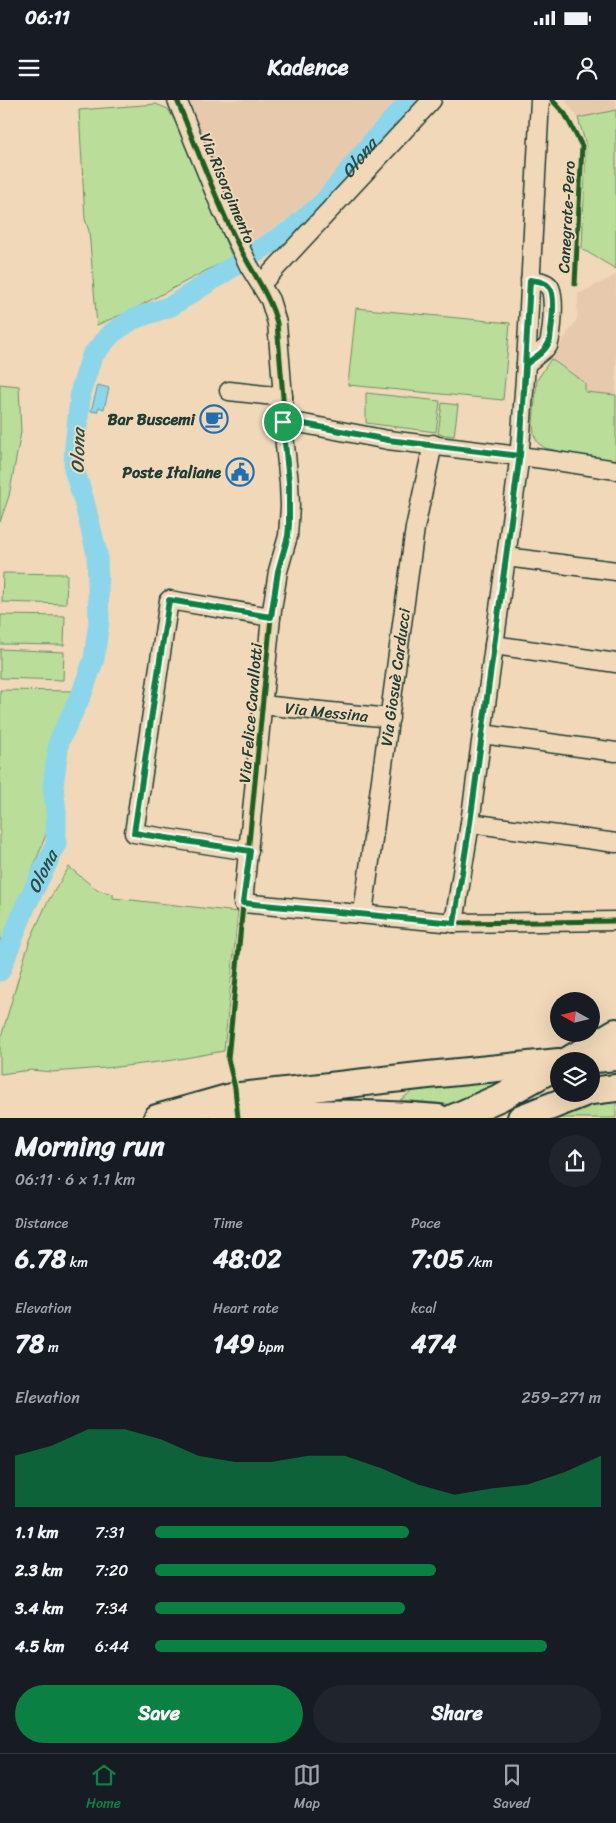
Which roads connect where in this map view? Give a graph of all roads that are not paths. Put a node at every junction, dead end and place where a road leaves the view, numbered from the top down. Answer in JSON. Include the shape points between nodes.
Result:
{"nodes":[{"id":1,"x":178,"y":100,"type":"edge"},
{"id":2,"x":432,"y":100,"type":"edge"},
{"id":3,"x":540,"y":100,"type":"edge"},
{"id":4,"x":261,"y":284,"type":"junction"},
{"id":5,"x":229,"y":391,"type":"dead end"},
{"id":6,"x":283,"y":397,"type":"junction"},
{"id":7,"x":283,"y":422,"type":"junction"},
{"id":8,"x":433,"y":444,"type":"junction"},
{"id":9,"x":520,"y":456,"type":"junction"},
{"id":10,"x":616,"y":470,"type":"edge"},
{"id":11,"x":506,"y":557,"type":"junction"},
{"id":12,"x":616,"y":571,"type":"edge"},
{"id":13,"x":271,"y":617,"type":"junction"},
{"id":14,"x":494,"y":645,"type":"junction"},
{"id":15,"x":616,"y":663,"type":"edge"},
{"id":16,"x":262,"y":705,"type":"junction"},
{"id":17,"x":390,"y":718,"type":"junction"},
{"id":18,"x":482,"y":734,"type":"junction"},
{"id":19,"x":616,"y":752,"type":"edge"},
{"id":20,"x":470,"y":823,"type":"junction"},
{"id":21,"x":616,"y":843,"type":"edge"},
{"id":22,"x":250,"y":851,"type":"junction"},
{"id":23,"x":363,"y":913,"type":"junction"},
{"id":24,"x":616,"y":921,"type":"edge"},
{"id":25,"x":454,"y":923,"type":"junction"},
{"id":26,"x":616,"y":1032,"type":"edge"},
{"id":27,"x":583,"y":1052,"type":"edge"},
{"id":28,"x":616,"y":1058,"type":"edge"},
{"id":29,"x":600,"y":1059,"type":"edge"},
{"id":30,"x":550,"y":1065,"type":"edge"},
{"id":31,"x":550,"y":1069,"type":"edge"},
{"id":32,"x":600,"y":1070,"type":"edge"},
{"id":33,"x":616,"y":1088,"type":"edge"},
{"id":34,"x":600,"y":1090,"type":"edge"},
{"id":35,"x":550,"y":1100,"type":"edge"},
{"id":36,"x":561,"y":1102,"type":"edge"},
{"id":37,"x":157,"y":1118,"type":"edge"},
{"id":38,"x":223,"y":1118,"type":"edge"},
{"id":39,"x":438,"y":1118,"type":"edge"},
{"id":40,"x":453,"y":1118,"type":"edge"},
{"id":41,"x":520,"y":1118,"type":"edge"}],
"edges":[{"from":1,"to":4,"type":"street","name":"Via Risorgimento","via":[[234,238]]},
{"from":2,"to":4,"type":"street"},
{"from":3,"to":9,"type":"street","via":[[530,280],[542,281],[550,287],[552,317],[548,346],[526,364]]},
{"from":4,"to":6,"type":"street","name":"Via Risorgimento","via":[[277,323]]},
{"from":5,"to":6,"type":"street"},
{"from":6,"to":7,"type":"street","name":"Via Felice Cavallotti"},
{"from":7,"to":8,"type":"street","via":[[388,440]]},
{"from":7,"to":13,"type":"street","name":"Via Felice Cavallotti","via":[[290,497],[288,536],[278,571]]},
{"from":8,"to":9,"type":"street"},
{"from":8,"to":17,"type":"street","name":"Via Giosuè Carducci","via":[[415,528]]},
{"from":9,"to":10,"type":"street"},
{"from":9,"to":11,"type":"street"},
{"from":11,"to":12,"type":"street"},
{"from":11,"to":14,"type":"street"},
{"from":13,"to":16,"type":"street","name":"Via Felice Cavallotti"},
{"from":13,"to":22,"type":"street","via":[[169,600],[134,833]]},
{"from":14,"to":15,"type":"street"},
{"from":14,"to":18,"type":"street"},
{"from":16,"to":17,"type":"street","name":"Via Messina"},
{"from":16,"to":22,"type":"street","name":"Via Felice Cavallotti"},
{"from":17,"to":23,"type":"street","name":"Via Giosuè Carducci"},
{"from":18,"to":19,"type":"street"},
{"from":18,"to":20,"type":"street"},
{"from":20,"to":21,"type":"street"},
{"from":20,"to":25,"type":"street"},
{"from":22,"to":23,"type":"street","name":"Via Felice Cavallotti","via":[[243,903]]},
{"from":23,"to":25,"type":"street"},
{"from":24,"to":25,"type":"street"},
{"from":26,"to":27,"type":"highway"},
{"from":28,"to":29,"type":"highway"},
{"from":28,"to":32,"type":"highway"},
{"from":30,"to":37,"type":"highway","via":[[231,1097]]},
{"from":31,"to":40,"type":"highway","via":[[501,1097]]},
{"from":33,"to":34,"type":"highway"},
{"from":35,"to":41,"type":"highway"},
{"from":36,"to":41,"type":"highway"},
{"from":38,"to":39,"type":"highway","via":[[310,1113]]}]}
